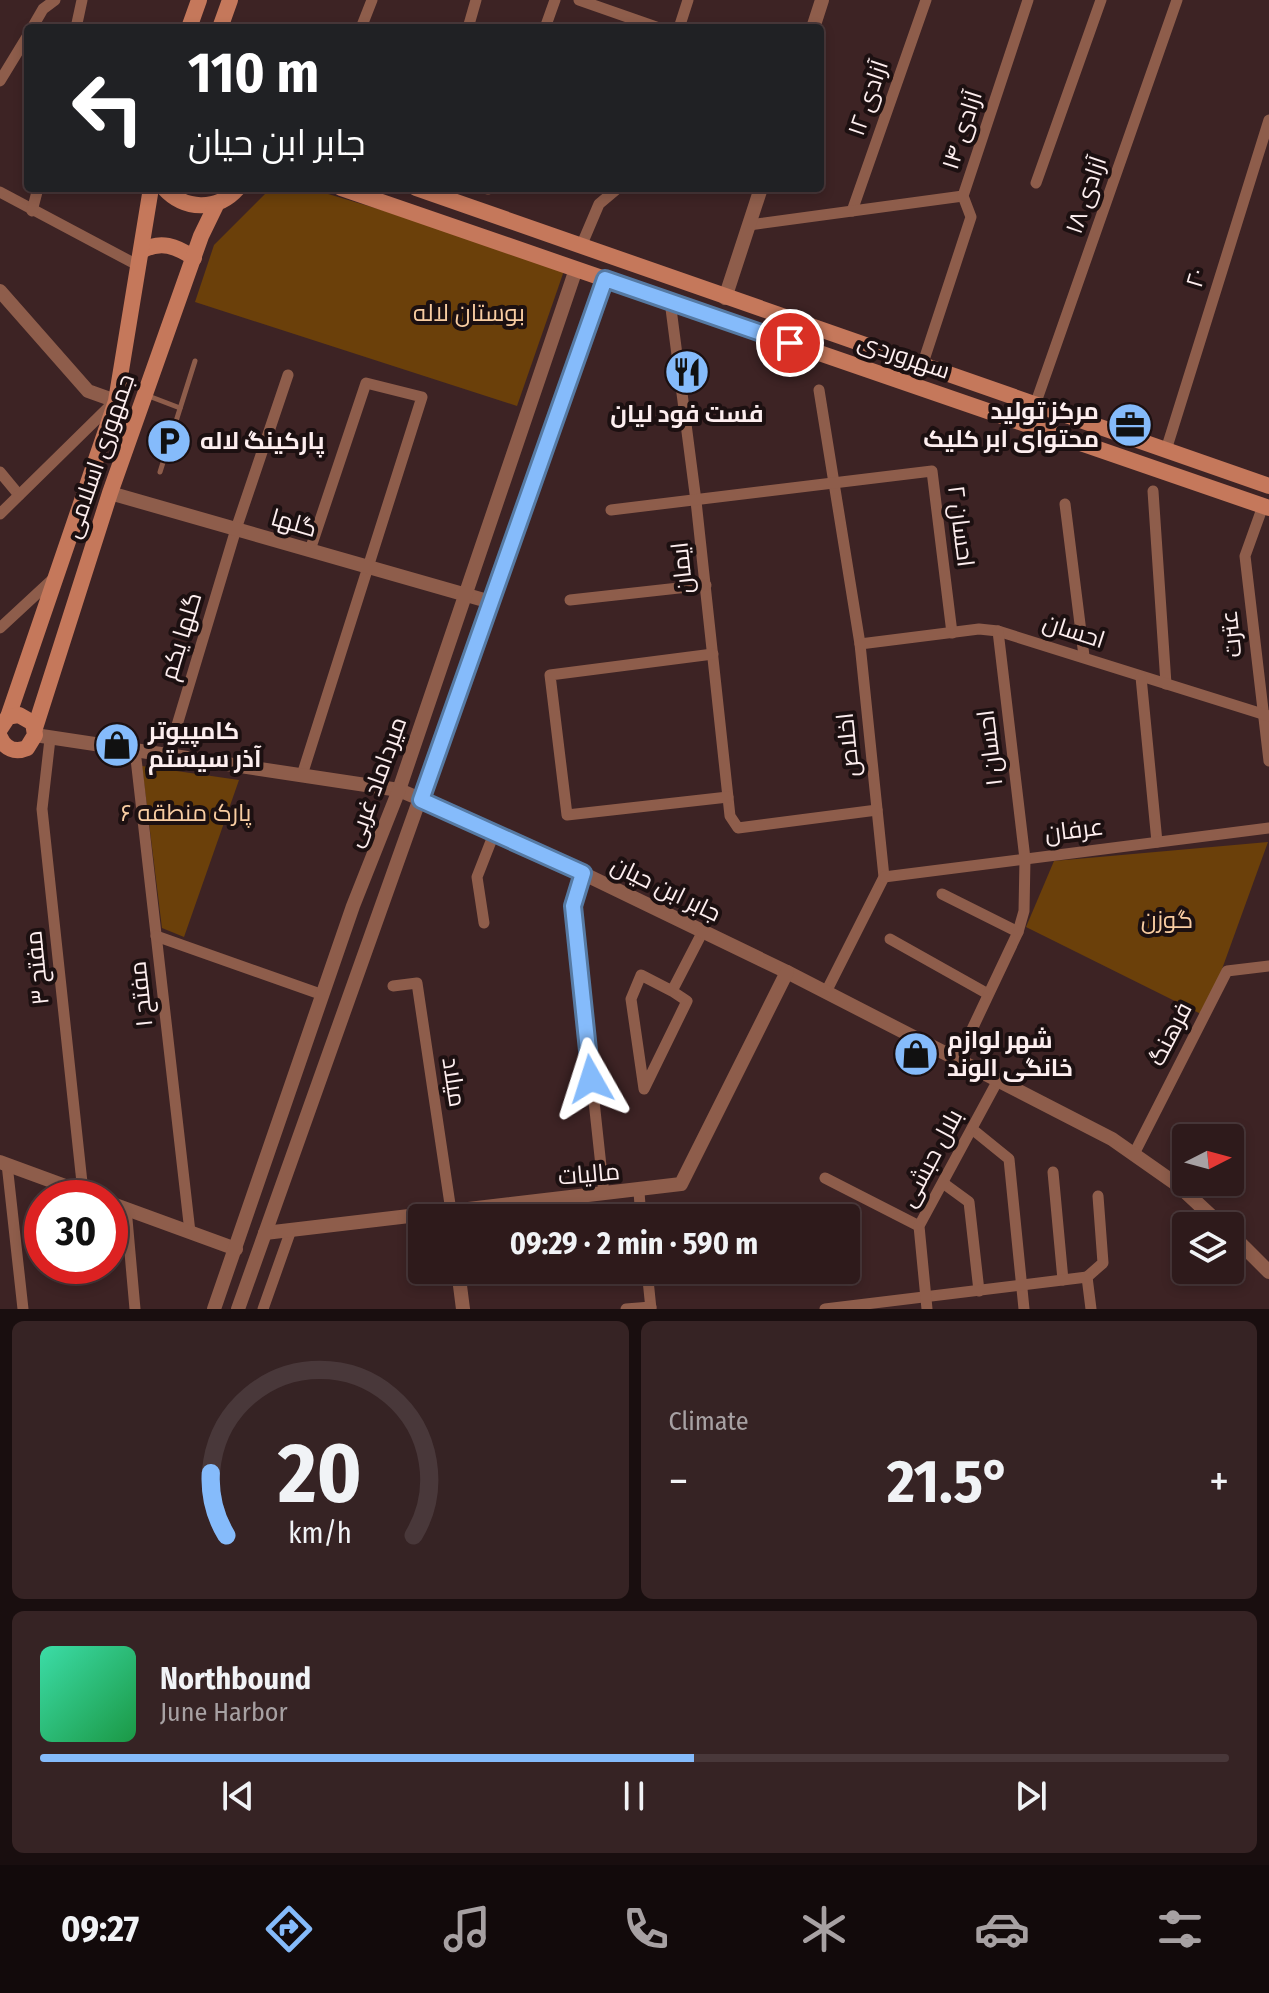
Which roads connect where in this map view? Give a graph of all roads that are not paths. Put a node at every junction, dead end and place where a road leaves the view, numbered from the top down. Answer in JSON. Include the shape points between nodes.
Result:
{"nodes":[{"id":1,"x":55,"y":0,"type":"edge"},
{"id":2,"x":82,"y":0,"type":"edge"},
{"id":3,"x":199,"y":0,"type":"edge"},
{"id":4,"x":230,"y":0,"type":"edge"},
{"id":5,"x":372,"y":0,"type":"edge"},
{"id":6,"x":476,"y":0,"type":"edge"},
{"id":7,"x":555,"y":0,"type":"edge"},
{"id":8,"x":579,"y":0,"type":"edge"},
{"id":9,"x":688,"y":0,"type":"edge"},
{"id":10,"x":822,"y":0,"type":"edge"},
{"id":11,"x":926,"y":0,"type":"edge"},
{"id":12,"x":1028,"y":0,"type":"edge"},
{"id":13,"x":1101,"y":0,"type":"edge"},
{"id":14,"x":1177,"y":0,"type":"edge"},
{"id":15,"x":34,"y":24,"type":"edge"},
{"id":16,"x":77,"y":24,"type":"edge"},
{"id":17,"x":190,"y":24,"type":"edge"},
{"id":18,"x":221,"y":24,"type":"edge"},
{"id":19,"x":363,"y":24,"type":"edge"},
{"id":20,"x":469,"y":24,"type":"edge"},
{"id":21,"x":546,"y":24,"type":"edge"},
{"id":22,"x":648,"y":24,"type":"edge"},
{"id":23,"x":680,"y":24,"type":"edge"},
{"id":24,"x":814,"y":24,"type":"edge"},
{"id":25,"x":24,"y":42,"type":"edge"},
{"id":26,"x":0,"y":81,"type":"edge"},
{"id":27,"x":1269,"y":120,"type":"edge"},
{"id":28,"x":1036,"y":183,"type":"dead end"},
{"id":29,"x":0,"y":192,"type":"edge"},
{"id":30,"x":37,"y":192,"type":"edge"},
{"id":31,"x":150,"y":192,"type":"edge"},
{"id":32,"x":170,"y":192,"type":"edge"},
{"id":33,"x":232,"y":192,"type":"edge"},
{"id":34,"x":353,"y":192,"type":"edge"},
{"id":35,"x":428,"y":192,"type":"edge"},
{"id":36,"x":613,"y":192,"type":"edge"},
{"id":37,"x":760,"y":192,"type":"edge"},
{"id":38,"x":439,"y":196,"type":"junction"},
{"id":39,"x":963,"y":196,"type":"junction"},
{"id":40,"x":217,"y":203,"type":"junction"},
{"id":41,"x":32,"y":211,"type":"junction"},
{"id":42,"x":852,"y":211,"type":"junction"},
{"id":43,"x":431,"y":219,"type":"junction"},
{"id":44,"x":749,"y":225,"type":"junction"},
{"id":45,"x":582,"y":244,"type":"junction"},
{"id":46,"x":194,"y":258,"type":"junction"},
{"id":47,"x":140,"y":259,"type":"junction"},
{"id":48,"x":576,"y":269,"type":"junction"},
{"id":49,"x":605,"y":279,"type":"junction"},
{"id":50,"x":0,"y":291,"type":"edge"},
{"id":51,"x":725,"y":298,"type":"junction"},
{"id":52,"x":670,"y":301,"type":"junction"},
{"id":53,"x":195,"y":361,"type":"dead end"},
{"id":54,"x":922,"y":366,"type":"junction"},
{"id":55,"x":288,"y":375,"type":"dead end"},
{"id":56,"x":819,"y":390,"type":"dead end"},
{"id":57,"x":145,"y":395,"type":"junction"},
{"id":58,"x":116,"y":401,"type":"junction"},
{"id":59,"x":1035,"y":405,"type":"junction"},
{"id":60,"x":180,"y":408,"type":"junction"},
{"id":61,"x":1166,"y":450,"type":"junction"},
{"id":62,"x":0,"y":472,"type":"edge"},
{"id":63,"x":160,"y":472,"type":"dead end"},
{"id":64,"x":837,"y":482,"type":"junction"},
{"id":65,"x":1269,"y":486,"type":"edge"},
{"id":66,"x":1153,"y":491,"type":"dead end"},
{"id":67,"x":110,"y":493,"type":"junction"},
{"id":68,"x":19,"y":495,"type":"junction"},
{"id":69,"x":696,"y":501,"type":"junction"},
{"id":70,"x":1065,"y":504,"type":"dead end"},
{"id":71,"x":1266,"y":507,"type":"edge"},
{"id":72,"x":611,"y":510,"type":"dead end"},
{"id":73,"x":0,"y":514,"type":"edge"},
{"id":74,"x":236,"y":529,"type":"junction"},
{"id":75,"x":310,"y":550,"type":"junction"},
{"id":76,"x":369,"y":567,"type":"junction"},
{"id":77,"x":58,"y":574,"type":"junction"},
{"id":78,"x":706,"y":585,"type":"junction"},
{"id":79,"x":465,"y":595,"type":"junction"},
{"id":80,"x":570,"y":600,"type":"dead end"},
{"id":81,"x":491,"y":602,"type":"junction"},
{"id":82,"x":0,"y":628,"type":"edge"},
{"id":83,"x":998,"y":631,"type":"junction"},
{"id":84,"x":952,"y":633,"type":"junction"},
{"id":85,"x":860,"y":644,"type":"junction"},
{"id":86,"x":713,"y":654,"type":"junction"},
{"id":87,"x":1084,"y":656,"type":"junction"},
{"id":88,"x":1141,"y":677,"type":"junction"},
{"id":89,"x":1166,"y":684,"type":"junction"},
{"id":90,"x":1266,"y":715,"type":"edge"},
{"id":91,"x":2,"y":725,"type":"edge"},
{"id":92,"x":40,"y":734,"type":"junction"},
{"id":93,"x":22,"y":750,"type":"junction"},
{"id":94,"x":135,"y":750,"type":"junction"},
{"id":95,"x":168,"y":755,"type":"junction"},
{"id":96,"x":0,"y":756,"type":"edge"},
{"id":97,"x":1269,"y":761,"type":"edge"},
{"id":98,"x":302,"y":775,"type":"junction"},
{"id":99,"x":399,"y":790,"type":"junction"},
{"id":100,"x":728,"y":797,"type":"junction"},
{"id":101,"x":421,"y":800,"type":"junction"},
{"id":102,"x":877,"y":810,"type":"junction"},
{"id":103,"x":1269,"y":828,"type":"edge"},
{"id":104,"x":495,"y":831,"type":"junction"},
{"id":105,"x":1157,"y":842,"type":"junction"},
{"id":106,"x":1025,"y":859,"type":"junction"},
{"id":107,"x":583,"y":873,"type":"junction"},
{"id":108,"x":884,"y":877,"type":"junction"},
{"id":109,"x":942,"y":894,"type":"dead end"},
{"id":110,"x":484,"y":923,"type":"dead end"},
{"id":111,"x":703,"y":931,"type":"junction"},
{"id":112,"x":1018,"y":932,"type":"junction"},
{"id":113,"x":156,"y":936,"type":"junction"},
{"id":114,"x":890,"y":939,"type":"dead end"},
{"id":115,"x":1269,"y":966,"type":"edge"},
{"id":116,"x":787,"y":972,"type":"junction"},
{"id":117,"x":393,"y":986,"type":"dead end"},
{"id":118,"x":672,"y":991,"type":"junction"},
{"id":119,"x":826,"y":992,"type":"junction"},
{"id":120,"x":988,"y":994,"type":"junction"},
{"id":121,"x":323,"y":995,"type":"junction"},
{"id":122,"x":958,"y":1059,"type":"junction"},
{"id":123,"x":998,"y":1080,"type":"junction"},
{"id":124,"x":972,"y":1129,"type":"junction"},
{"id":125,"x":1134,"y":1154,"type":"junction"},
{"id":126,"x":3,"y":1163,"type":"edge"},
{"id":127,"x":1053,"y":1172,"type":"dead end"},
{"id":128,"x":825,"y":1178,"type":"dead end"},
{"id":129,"x":50,"y":1180,"type":"edge"},
{"id":130,"x":82,"y":1180,"type":"edge"},
{"id":131,"x":943,"y":1183,"type":"junction"},
{"id":132,"x":639,"y":1192,"type":"junction"},
{"id":133,"x":604,"y":1194,"type":"junction"},
{"id":134,"x":1098,"y":1196,"type":"dead end"},
{"id":135,"x":450,"y":1204,"type":"edge"},
{"id":136,"x":532,"y":1204,"type":"edge"},
{"id":137,"x":640,"y":1204,"type":"edge"},
{"id":138,"x":128,"y":1209,"type":"edge"},
{"id":139,"x":1207,"y":1212,"type":"edge"},
{"id":140,"x":408,"y":1219,"type":"edge"},
{"id":141,"x":919,"y":1226,"type":"junction"},
{"id":142,"x":128,"y":1230,"type":"edge"},
{"id":143,"x":291,"y":1230,"type":"junction"},
{"id":144,"x":190,"y":1232,"type":"junction"},
{"id":145,"x":265,"y":1233,"type":"junction"},
{"id":146,"x":1244,"y":1247,"type":"edge"},
{"id":147,"x":236,"y":1249,"type":"junction"},
{"id":148,"x":1269,"y":1272,"type":"edge"},
{"id":149,"x":1087,"y":1277,"type":"junction"},
{"id":150,"x":1063,"y":1280,"type":"junction"},
{"id":151,"x":460,"y":1284,"type":"edge"},
{"id":152,"x":648,"y":1284,"type":"edge"},
{"id":153,"x":1021,"y":1286,"type":"junction"},
{"id":154,"x":979,"y":1291,"type":"junction"},
{"id":155,"x":927,"y":1304,"type":"edge"},
{"id":156,"x":651,"y":1308,"type":"edge"},
{"id":157,"x":23,"y":1309,"type":"edge"},
{"id":158,"x":135,"y":1309,"type":"edge"},
{"id":159,"x":214,"y":1309,"type":"edge"},
{"id":160,"x":238,"y":1309,"type":"edge"},
{"id":161,"x":263,"y":1309,"type":"edge"},
{"id":162,"x":463,"y":1309,"type":"edge"},
{"id":163,"x":626,"y":1309,"type":"edge"},
{"id":164,"x":825,"y":1309,"type":"edge"},
{"id":165,"x":1024,"y":1309,"type":"edge"},
{"id":166,"x":1091,"y":1309,"type":"edge"}],
"edges":[{"from":1,"to":15,"type":"street"},
{"from":2,"to":16,"type":"street"},
{"from":3,"to":17,"type":"main road"},
{"from":4,"to":18,"type":"main road"},
{"from":5,"to":19,"type":"street"},
{"from":6,"to":20,"type":"street"},
{"from":7,"to":21,"type":"street"},
{"from":8,"to":22,"type":"street"},
{"from":9,"to":23,"type":"street"},
{"from":10,"to":24,"type":"street"},
{"from":11,"to":42,"type":"street","name":"آزادی ۱۲"},
{"from":12,"to":39,"type":"street","name":"آزادی ۱۴"},
{"from":13,"to":28,"type":"street"},
{"from":14,"to":59,"type":"street","name":"آزادی ۱۸"},
{"from":25,"to":26,"type":"street"},
{"from":27,"to":61,"type":"street","name":"۲۰"},
{"from":29,"to":41,"type":"street"},
{"from":30,"to":41,"type":"street"},
{"from":31,"to":47,"type":"main road","name":"جمهوری اسلامی"},
{"from":32,"to":40,"type":"main road","via":[[186,204]]},
{"from":33,"to":40,"type":"main road"},
{"from":34,"to":43,"type":"main road","name":"سهروردی"},
{"from":35,"to":38,"type":"main road","name":"سهروردی"},
{"from":36,"to":45,"type":"street","via":[[599,204]]},
{"from":37,"to":44,"type":"street"},
{"from":38,"to":43,"type":"main road"},
{"from":38,"to":45,"type":"main road","name":"سهروردی"},
{"from":39,"to":42,"type":"street"},
{"from":39,"to":54,"type":"street","name":"آزادی ۱۴","via":[[971,217]]},
{"from":40,"to":46,"type":"main road","name":"جمهوری اسلامی"},
{"from":41,"to":47,"type":"street"},
{"from":42,"to":44,"type":"street"},
{"from":43,"to":48,"type":"main road","name":"سهروردی"},
{"from":44,"to":51,"type":"street"},
{"from":45,"to":51,"type":"main road","name":"سهروردی"},
{"from":46,"to":47,"type":"main road","via":[[163,244]]},
{"from":46,"to":57,"type":"main road","name":"جمهوری اسلامی"},
{"from":47,"to":58,"type":"main road","name":"جمهوری اسلامی"},
{"from":48,"to":49,"type":"main road","name":"سهروردی"},
{"from":48,"to":79,"type":"street","name":"میرداماد غربی"},
{"from":49,"to":52,"type":"main road","name":"سهروردی"},
{"from":49,"to":81,"type":"street","name":"میرداماد غربی"},
{"from":50,"to":58,"type":"street","via":[[88,391]]},
{"from":51,"to":54,"type":"main road","name":"سهروردی"},
{"from":52,"to":69,"type":"street","name":"ایمان"},
{"from":52,"to":71,"type":"main road","name":"سهروردی"},
{"from":53,"to":60,"type":"lane"},
{"from":54,"to":59,"type":"main road","name":"سهروردی"},
{"from":55,"to":74,"type":"street","name":"گلها یکم"},
{"from":56,"to":64,"type":"street","name":"اخلاص"},
{"from":57,"to":60,"type":"lane"},
{"from":57,"to":67,"type":"main road","name":"جمهوری اسلامی"},
{"from":58,"to":68,"type":"street"},
{"from":58,"to":77,"type":"main road","name":"جمهوری اسلامی"},
{"from":59,"to":61,"type":"main road","name":"سهروردی"},
{"from":60,"to":63,"type":"lane"},
{"from":61,"to":65,"type":"main road","name":"سهروردی"},
{"from":62,"to":68,"type":"street"},
{"from":64,"to":69,"type":"street"},
{"from":64,"to":84,"type":"street","name":"احسان ۲","via":[[932,471]]},
{"from":64,"to":85,"type":"street","name":"اخلاص"},
{"from":66,"to":89,"type":"street"},
{"from":67,"to":74,"type":"street","name":"گلها"},
{"from":67,"to":92,"type":"main road","name":"جمهوری اسلامی"},
{"from":68,"to":73,"type":"street"},
{"from":69,"to":72,"type":"street"},
{"from":69,"to":78,"type":"street","name":"ایمان"},
{"from":70,"to":87,"type":"street"},
{"from":71,"to":90,"type":"street","name":"عترت","via":[[1245,556]]},
{"from":74,"to":75,"type":"street","name":"گلها"},
{"from":74,"to":95,"type":"street","name":"گلها یکم"},
{"from":75,"to":76,"type":"street","name":"گلها"},
{"from":75,"to":76,"type":"street","via":[[366,383],[422,397]]},
{"from":76,"to":79,"type":"street","name":"گلها"},
{"from":76,"to":98,"type":"street"},
{"from":77,"to":82,"type":"street"},
{"from":77,"to":91,"type":"main road","name":"جمهوری اسلامی"},
{"from":78,"to":80,"type":"street"},
{"from":78,"to":86,"type":"street","name":"ایمان"},
{"from":79,"to":81,"type":"street","name":"گلها"},
{"from":79,"to":99,"type":"street","name":"میرداماد غربی"},
{"from":81,"to":101,"type":"street","name":"میرداماد غربی"},
{"from":83,"to":84,"type":"street","name":"احسان"},
{"from":83,"to":87,"type":"street","name":"احسان"},
{"from":83,"to":106,"type":"street","name":"احسان ۱"},
{"from":84,"to":85,"type":"street","name":"احسان"},
{"from":85,"to":102,"type":"street","name":"اخلاص"},
{"from":86,"to":100,"type":"street","name":"ایمان"},
{"from":86,"to":100,"type":"street","via":[[550,675],[567,815]]},
{"from":87,"to":88,"type":"street","name":"احسان"},
{"from":88,"to":89,"type":"street","name":"احسان"},
{"from":88,"to":105,"type":"street"},
{"from":89,"to":90,"type":"street","name":"احسان"},
{"from":90,"to":97,"type":"street","name":"عترت"},
{"from":91,"to":92,"type":"main road","via":[[24,716]]},
{"from":91,"to":93,"type":"main road","via":[[6,747]]},
{"from":92,"to":93,"type":"main road"},
{"from":92,"to":94,"type":"street","name":"جابر ابن حیان"},
{"from":92,"to":130,"type":"street","name":"مفتح ۳","via":[[42,809]]},
{"from":93,"to":96,"type":"main road"},
{"from":94,"to":95,"type":"street","name":"جابر ابن حیان"},
{"from":94,"to":113,"type":"street","name":"مفتح ۱"},
{"from":95,"to":98,"type":"street","name":"جابر ابن حیان"},
{"from":98,"to":99,"type":"street","name":"جابر ابن حیان"},
{"from":99,"to":101,"type":"street","name":"جابر ابن حیان"},
{"from":99,"to":121,"type":"street","name":"میرداماد غربی"},
{"from":100,"to":102,"type":"street","name":"ایمان","via":[[738,828]]},
{"from":101,"to":104,"type":"street","name":"جابر ابن حیان"},
{"from":101,"to":145,"type":"street","name":"میرداماد غربی"},
{"from":102,"to":108,"type":"street","name":"اخلاص"},
{"from":103,"to":105,"type":"street","name":"عرفان"},
{"from":104,"to":107,"type":"street","name":"جابر ابن حیان"},
{"from":104,"to":110,"type":"street","via":[[477,877]]},
{"from":105,"to":106,"type":"street","name":"عرفان"},
{"from":106,"to":108,"type":"street","name":"عرفان"},
{"from":106,"to":112,"type":"street","name":"احسان ۱"},
{"from":107,"to":111,"type":"street","name":"جابر ابن حیان"},
{"from":107,"to":133,"type":"street","via":[[573,906]]},
{"from":108,"to":119,"type":"street"},
{"from":109,"to":112,"type":"street"},
{"from":111,"to":116,"type":"street","name":"جابر ابن حیان"},
{"from":111,"to":118,"type":"street"},
{"from":112,"to":120,"type":"street","name":"احسان ۱"},
{"from":113,"to":121,"type":"street"},
{"from":113,"to":144,"type":"street","name":"مفتح ۱"},
{"from":114,"to":120,"type":"street"},
{"from":115,"to":125,"type":"street","name":"فرهنگ","via":[[1227,971]]},
{"from":116,"to":119,"type":"street","name":"جابر ابن حیان"},
{"from":116,"to":132,"type":"street","name":"مالیات","via":[[681,1184]]},
{"from":117,"to":135,"type":"street","name":"میلاد","via":[[417,983]]},
{"from":118,"to":118,"type":"street","via":[[687,1001],[644,1089],[631,999],[641,975]]},
{"from":119,"to":122,"type":"street","name":"جابر ابن حیان"},
{"from":120,"to":122,"type":"street","name":"احسان ۱"},
{"from":121,"to":147,"type":"street","name":"میرداماد غربی"},
{"from":122,"to":123,"type":"street","name":"جابر ابن حیان"},
{"from":123,"to":124,"type":"street","name":"بلال حبشی"},
{"from":123,"to":125,"type":"street","name":"جابر ابن حیان"},
{"from":124,"to":131,"type":"street","name":"بلال حبشی"},
{"from":124,"to":153,"type":"street","via":[[1009,1159]]},
{"from":125,"to":139,"type":"street","name":"جابر ابن حیان"},
{"from":126,"to":129,"type":"street"},
{"from":126,"to":157,"type":"street"},
{"from":127,"to":150,"type":"street"},
{"from":128,"to":141,"type":"street"},
{"from":131,"to":141,"type":"street","name":"بلال حبشی"},
{"from":131,"to":154,"type":"street","via":[[969,1202]]},
{"from":132,"to":133,"type":"street","name":"مالیات"},
{"from":132,"to":137,"type":"street"},
{"from":133,"to":136,"type":"street","name":"مالیات"},
{"from":134,"to":149,"type":"street","via":[[1103,1263]]},
{"from":138,"to":144,"type":"street"},
{"from":140,"to":143,"type":"street","name":"مالیات"},
{"from":141,"to":155,"type":"street","name":"بلال حبشی"},
{"from":142,"to":158,"type":"street"},
{"from":143,"to":145,"type":"street","name":"مالیات"},
{"from":143,"to":161,"type":"street"},
{"from":144,"to":147,"type":"street"},
{"from":145,"to":160,"type":"street","name":"میرداماد غربی"},
{"from":146,"to":148,"type":"street"},
{"from":147,"to":159,"type":"street","name":"میرداماد غربی"},
{"from":149,"to":150,"type":"street"},
{"from":149,"to":166,"type":"street"},
{"from":150,"to":153,"type":"street"},
{"from":151,"to":162,"type":"street"},
{"from":152,"to":156,"type":"street"},
{"from":153,"to":154,"type":"street"},
{"from":153,"to":165,"type":"street"},
{"from":154,"to":155,"type":"street"},
{"from":155,"to":164,"type":"street"},
{"from":156,"to":163,"type":"street"}]}
